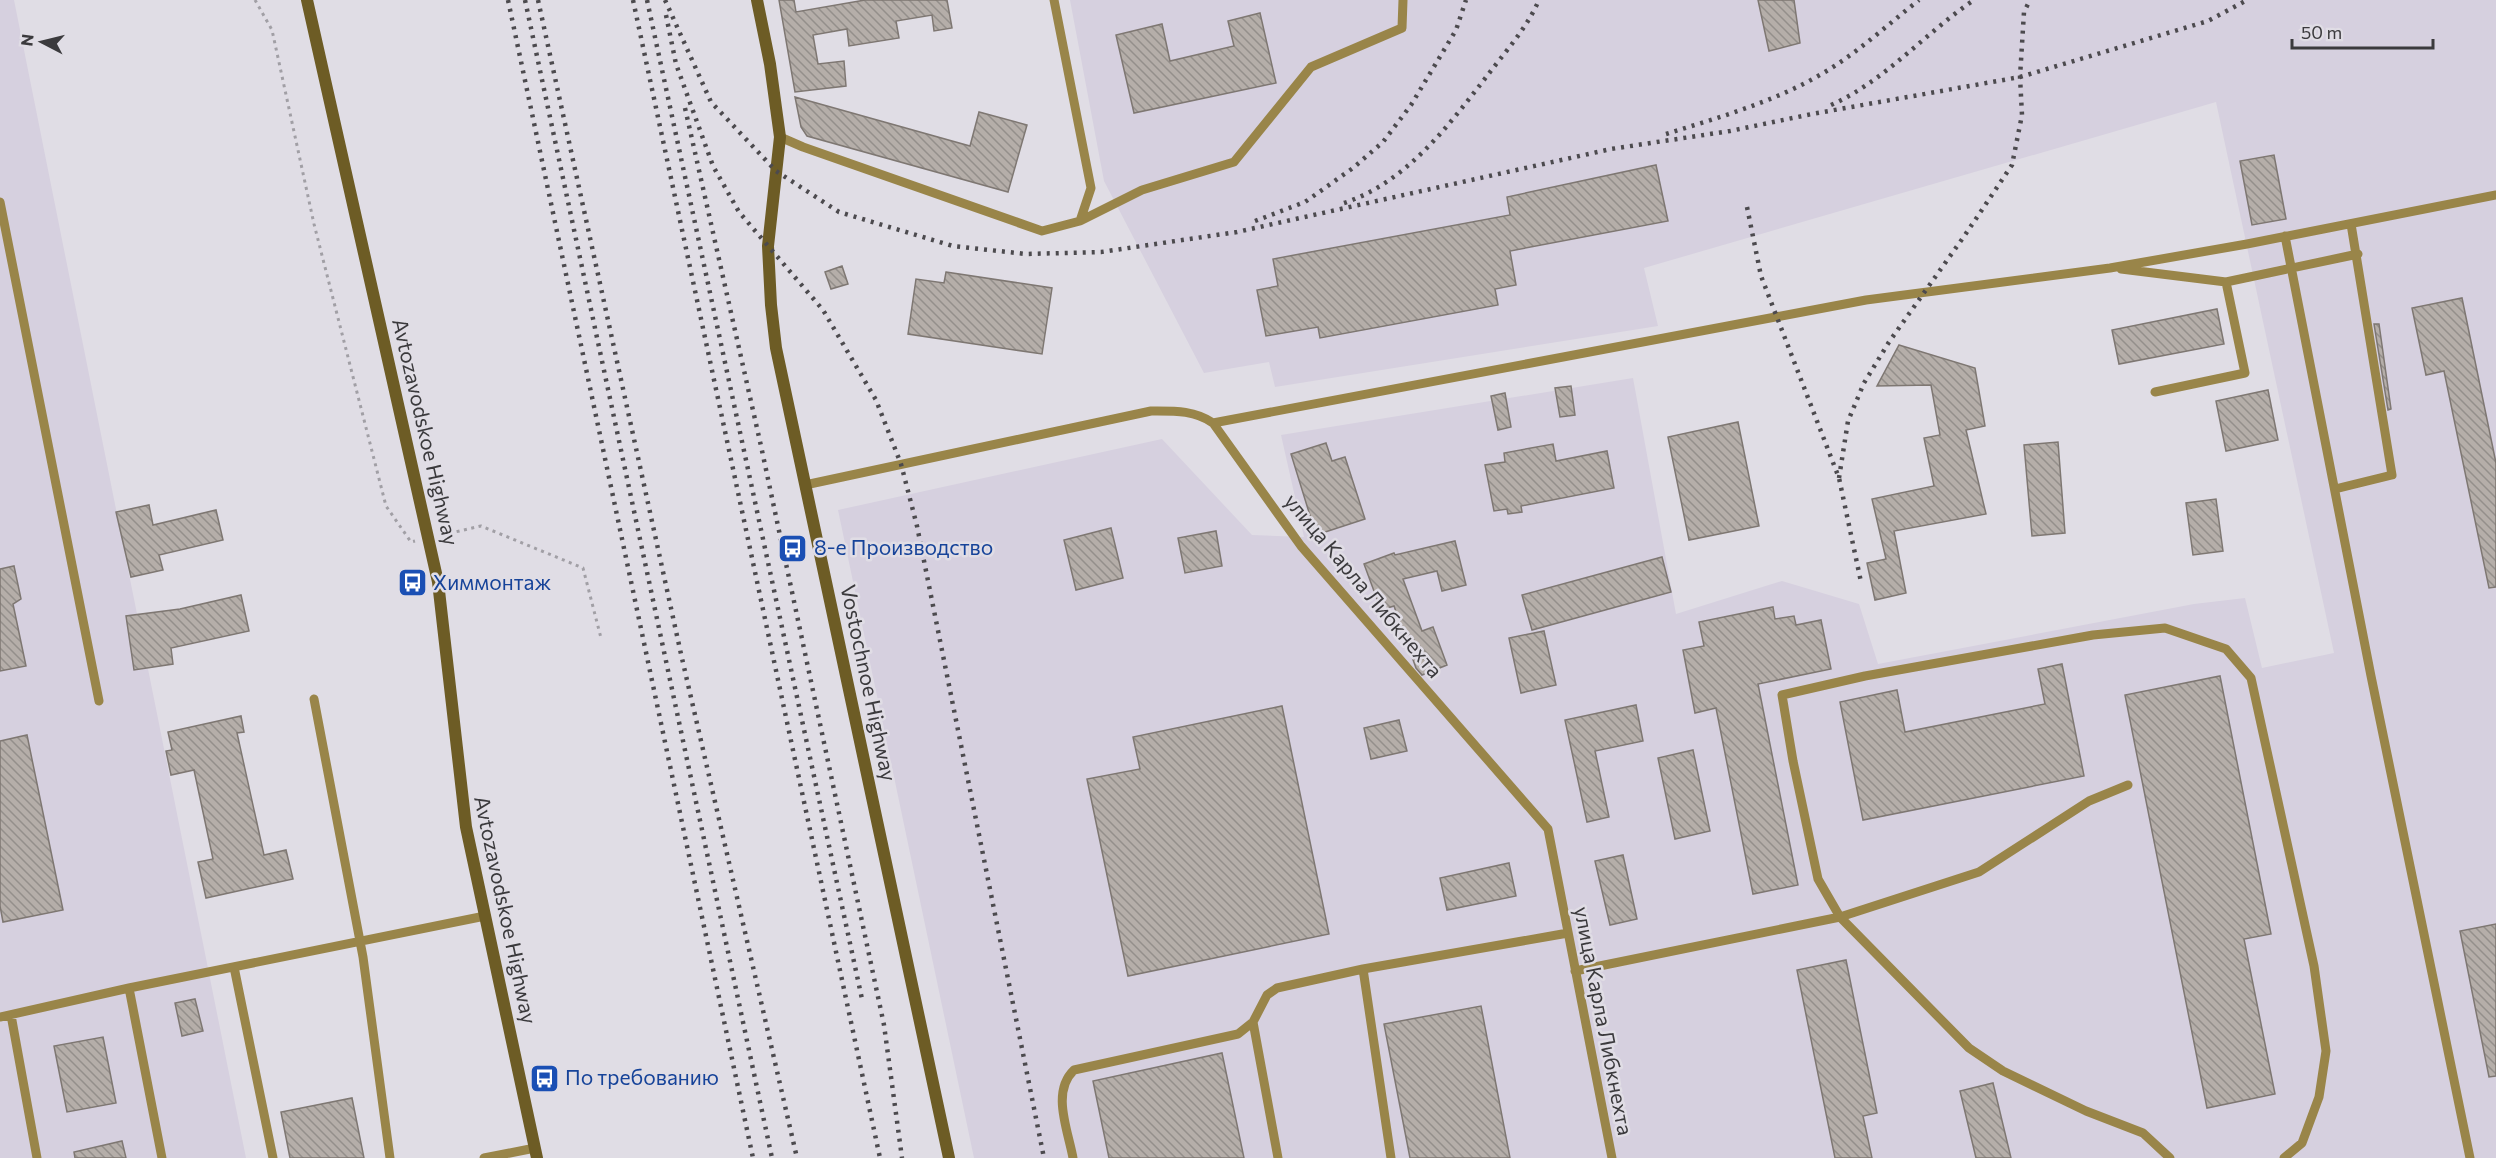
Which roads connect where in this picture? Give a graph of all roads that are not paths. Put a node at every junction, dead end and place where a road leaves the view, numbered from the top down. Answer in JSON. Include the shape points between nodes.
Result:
{"nodes":[{"id":1,"x":307,"y":0,"type":"edge"},
{"id":2,"x":757,"y":0,"type":"edge"},
{"id":3,"x":1054,"y":0,"type":"edge"},
{"id":4,"x":1403,"y":0,"type":"edge"},
{"id":5,"x":780,"y":137,"type":"junction"},
{"id":6,"x":2496,"y":195,"type":"edge"},
{"id":7,"x":0,"y":202,"type":"edge"},
{"id":8,"x":1080,"y":221,"type":"junction"},
{"id":9,"x":2351,"y":224,"type":"junction"},
{"id":10,"x":2285,"y":236,"type":"junction"},
{"id":11,"x":2358,"y":254,"type":"junction"},
{"id":12,"x":2110,"y":268,"type":"junction"},
{"id":13,"x":2291,"y":268,"type":"junction"},
{"id":14,"x":2226,"y":282,"type":"junction"},
{"id":15,"x":2156,"y":392,"type":"dead end"},
{"id":16,"x":1213,"y":423,"type":"junction"},
{"id":17,"x":805,"y":484,"type":"junction"},
{"id":18,"x":2335,"y":489,"type":"junction"},
{"id":19,"x":314,"y":699,"type":"dead end"},
{"id":20,"x":99,"y":701,"type":"dead end"},
{"id":21,"x":2128,"y":785,"type":"dead end"},
{"id":22,"x":485,"y":916,"type":"junction"},
{"id":23,"x":1840,"y":917,"type":"junction"},
{"id":24,"x":1568,"y":933,"type":"junction"},
{"id":25,"x":360,"y":941,"type":"junction"},
{"id":26,"x":234,"y":967,"type":"junction"},
{"id":27,"x":1363,"y":969,"type":"junction"},
{"id":28,"x":1575,"y":971,"type":"junction"},
{"id":29,"x":129,"y":988,"type":"junction"},
{"id":30,"x":10,"y":1015,"type":"junction"},
{"id":31,"x":0,"y":1017,"type":"edge"},
{"id":32,"x":1253,"y":1022,"type":"junction"},
{"id":33,"x":536,"y":1153,"type":"edge"},
{"id":34,"x":37,"y":1158,"type":"edge"},
{"id":35,"x":162,"y":1158,"type":"edge"},
{"id":36,"x":273,"y":1158,"type":"edge"},
{"id":37,"x":390,"y":1158,"type":"edge"},
{"id":38,"x":484,"y":1158,"type":"edge"},
{"id":39,"x":949,"y":1158,"type":"edge"},
{"id":40,"x":1073,"y":1158,"type":"edge"},
{"id":41,"x":1278,"y":1158,"type":"edge"},
{"id":42,"x":1391,"y":1158,"type":"edge"},
{"id":43,"x":1612,"y":1158,"type":"edge"},
{"id":44,"x":2170,"y":1158,"type":"edge"},
{"id":45,"x":2284,"y":1158,"type":"edge"},
{"id":46,"x":2470,"y":1158,"type":"edge"}],
"edges":[{"from":1,"to":22,"type":"street","name":"Avtozavodskoe Highway","via":[[438,582],[466,827]]},
{"from":2,"to":5,"type":"street","name":"Vostochnoe Highway"},
{"from":3,"to":8,"type":"lane","via":[[1091,188]]},
{"from":4,"to":8,"type":"lane","via":[[1402,28],[1311,67],[1234,162],[1142,190]]},
{"from":5,"to":8,"type":"lane","via":[[1042,231]]},
{"from":5,"to":17,"type":"street","name":"Vostochnoe Highway","via":[[768,246],[771,305],[784,391]]},
{"from":6,"to":9,"type":"lane"},
{"from":7,"to":20,"type":"lane"},
{"from":9,"to":10,"type":"lane"},
{"from":9,"to":11,"type":"lane"},
{"from":10,"to":12,"type":"lane"},
{"from":10,"to":13,"type":"lane"},
{"from":11,"to":13,"type":"lane"},
{"from":11,"to":18,"type":"lane","via":[[2392,475]]},
{"from":12,"to":14,"type":"lane"},
{"from":12,"to":16,"type":"lane","via":[[1866,300]]},
{"from":13,"to":14,"type":"lane"},
{"from":13,"to":18,"type":"lane"},
{"from":14,"to":15,"type":"lane","via":[[2245,373]]},
{"from":16,"to":17,"type":"lane","via":[[1187,412],[1144,412]]},
{"from":16,"to":24,"type":"lane","name":"улица Карла Либкнехта","via":[[1301,546],[1548,829]]},
{"from":17,"to":39,"type":"street","name":"Vostochnoe Highway"},
{"from":18,"to":46,"type":"lane"},
{"from":19,"to":25,"type":"lane"},
{"from":21,"to":23,"type":"lane","via":[[2089,801],[1979,872]]},
{"from":22,"to":25,"type":"lane"},
{"from":22,"to":33,"type":"street","name":"Avtozavodskoe Highway"},
{"from":23,"to":28,"type":"lane"},
{"from":23,"to":44,"type":"lane","via":[[1969,1048],[2003,1071],[2143,1133]]},
{"from":23,"to":45,"type":"lane","via":[[1818,879],[1782,695],[2093,635],[2165,628],[2226,649],[2251,678],[2314,966],[2326,1051],[2319,1097],[2302,1143]]},
{"from":24,"to":27,"type":"lane"},
{"from":24,"to":28,"type":"lane","name":"улица Карла Либкнехта"},
{"from":25,"to":26,"type":"lane"},
{"from":25,"to":37,"type":"lane"},
{"from":26,"to":29,"type":"lane"},
{"from":26,"to":36,"type":"lane"},
{"from":27,"to":32,"type":"lane","via":[[1277,988],[1267,995]]},
{"from":27,"to":42,"type":"lane"},
{"from":28,"to":43,"type":"lane","name":"улица Карла Либкнехта"},
{"from":29,"to":30,"type":"lane"},
{"from":29,"to":35,"type":"lane"},
{"from":30,"to":31,"type":"lane"},
{"from":30,"to":34,"type":"lane"},
{"from":32,"to":40,"type":"lane","via":[[1238,1035],[1074,1070],[1065,1079],[1061,1095]]},
{"from":32,"to":41,"type":"lane"},
{"from":33,"to":38,"type":"lane"}]}
